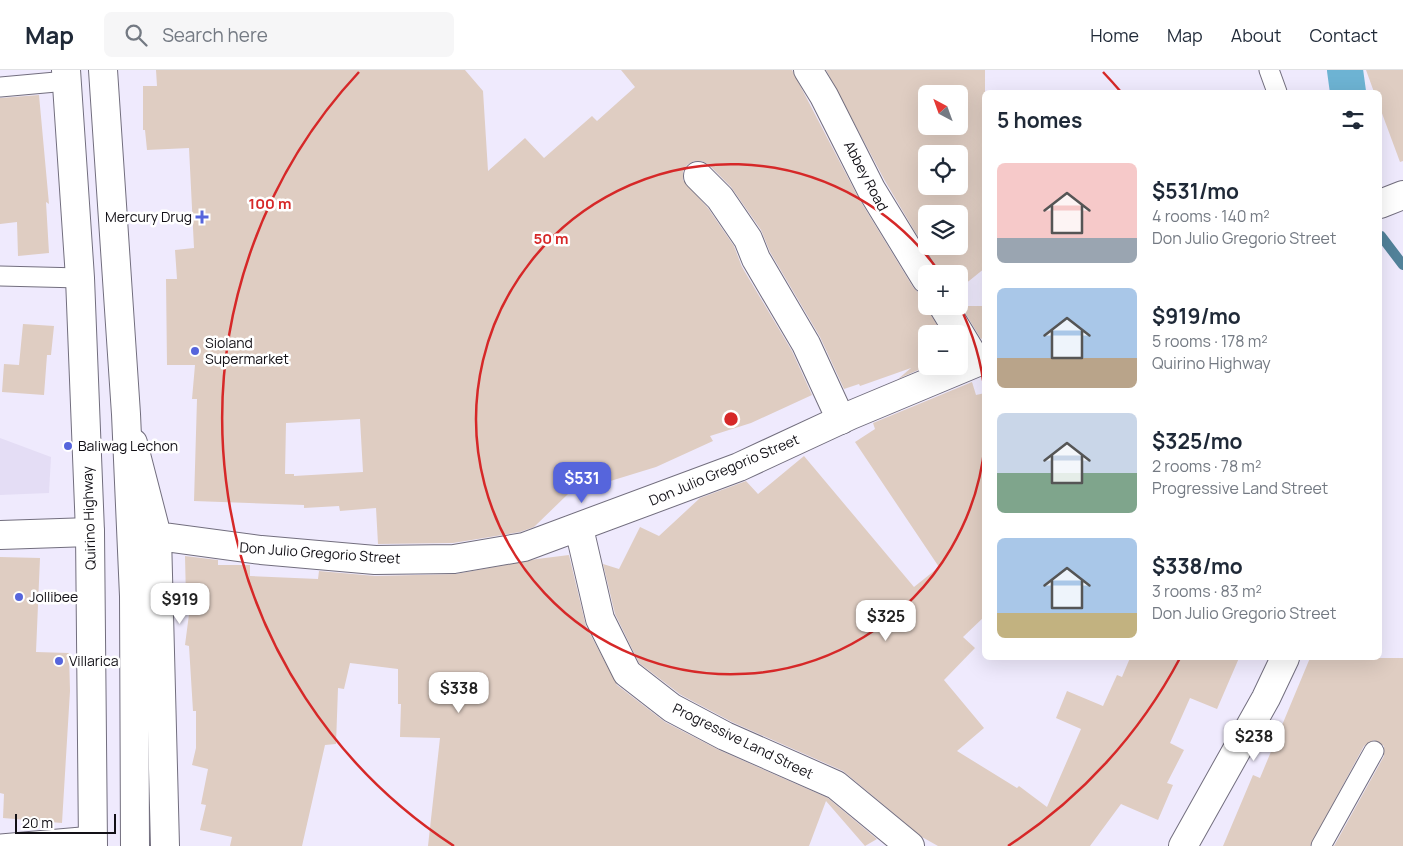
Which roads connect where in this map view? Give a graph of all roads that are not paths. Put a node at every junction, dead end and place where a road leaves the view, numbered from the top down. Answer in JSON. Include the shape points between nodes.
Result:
{"nodes":[{"id":1,"x":104,"y":70,"type":"edge"},
{"id":2,"x":808,"y":70,"type":"edge"},
{"id":3,"x":1269,"y":70,"type":"edge"},
{"id":4,"x":66,"y":76,"type":"edge"},
{"id":5,"x":0,"y":87,"type":"edge"},
{"id":6,"x":1276,"y":90,"type":"edge"},
{"id":7,"x":698,"y":176,"type":"dead end"},
{"id":8,"x":1403,"y":194,"type":"edge"},
{"id":9,"x":1382,"y":203,"type":"edge"},
{"id":10,"x":918,"y":266,"type":"edge"},
{"id":11,"x":0,"y":276,"type":"edge"},
{"id":12,"x":80,"y":278,"type":"junction"},
{"id":13,"x":949,"y":315,"type":"edge"},
{"id":14,"x":981,"y":361,"type":"edge"},
{"id":15,"x":126,"y":414,"type":"junction"},
{"id":16,"x":840,"y":420,"type":"junction"},
{"id":17,"x":579,"y":528,"type":"junction"},
{"id":18,"x":90,"y":532,"type":"junction"},
{"id":19,"x":0,"y":535,"type":"edge"},
{"id":20,"x":157,"y":536,"type":"junction"},
{"id":21,"x":1284,"y":660,"type":"edge"},
{"id":22,"x":1374,"y":751,"type":"dead end"},
{"id":23,"x":93,"y":841,"type":"edge"},
{"id":24,"x":0,"y":844,"type":"edge"},
{"id":25,"x":135,"y":846,"type":"edge"},
{"id":26,"x":165,"y":846,"type":"edge"},
{"id":27,"x":910,"y":846,"type":"edge"},
{"id":28,"x":1183,"y":846,"type":"edge"},
{"id":29,"x":1321,"y":846,"type":"edge"}],
"edges":[{"from":1,"to":15,"type":"street"},
{"from":2,"to":10,"type":"street","name":"Abbey Road","via":[[870,189]]},
{"from":3,"to":6,"type":"lane"},
{"from":4,"to":5,"type":"lane"},
{"from":4,"to":12,"type":"street","name":"Quirino Highway"},
{"from":7,"to":16,"type":"street","via":[[720,198],[748,239],[756,259],[806,344]]},
{"from":8,"to":9,"type":"street"},
{"from":11,"to":12,"type":"lane"},
{"from":12,"to":18,"type":"street","name":"Quirino Highway"},
{"from":13,"to":14,"type":"street"},
{"from":14,"to":16,"type":"street","name":"Don Julio Gregorio Street"},
{"from":15,"to":20,"type":"street"},
{"from":15,"to":25,"type":"street","via":[[134,596]]},
{"from":16,"to":17,"type":"street","name":"Don Julio Gregorio Street","via":[[739,467]]},
{"from":17,"to":20,"type":"street","name":"Don Julio Gregorio Street","via":[[524,547],[454,559],[375,560],[261,550]]},
{"from":17,"to":27,"type":"street","name":"Progressive Land Street","via":[[600,619],[627,673],[672,708],[725,736],[836,785]]},
{"from":18,"to":19,"type":"street"},
{"from":18,"to":23,"type":"street","name":"Quirino Highway"},
{"from":20,"to":26,"type":"street"},
{"from":21,"to":28,"type":"street"},
{"from":22,"to":29,"type":"lane"},
{"from":23,"to":24,"type":"lane"}]}
